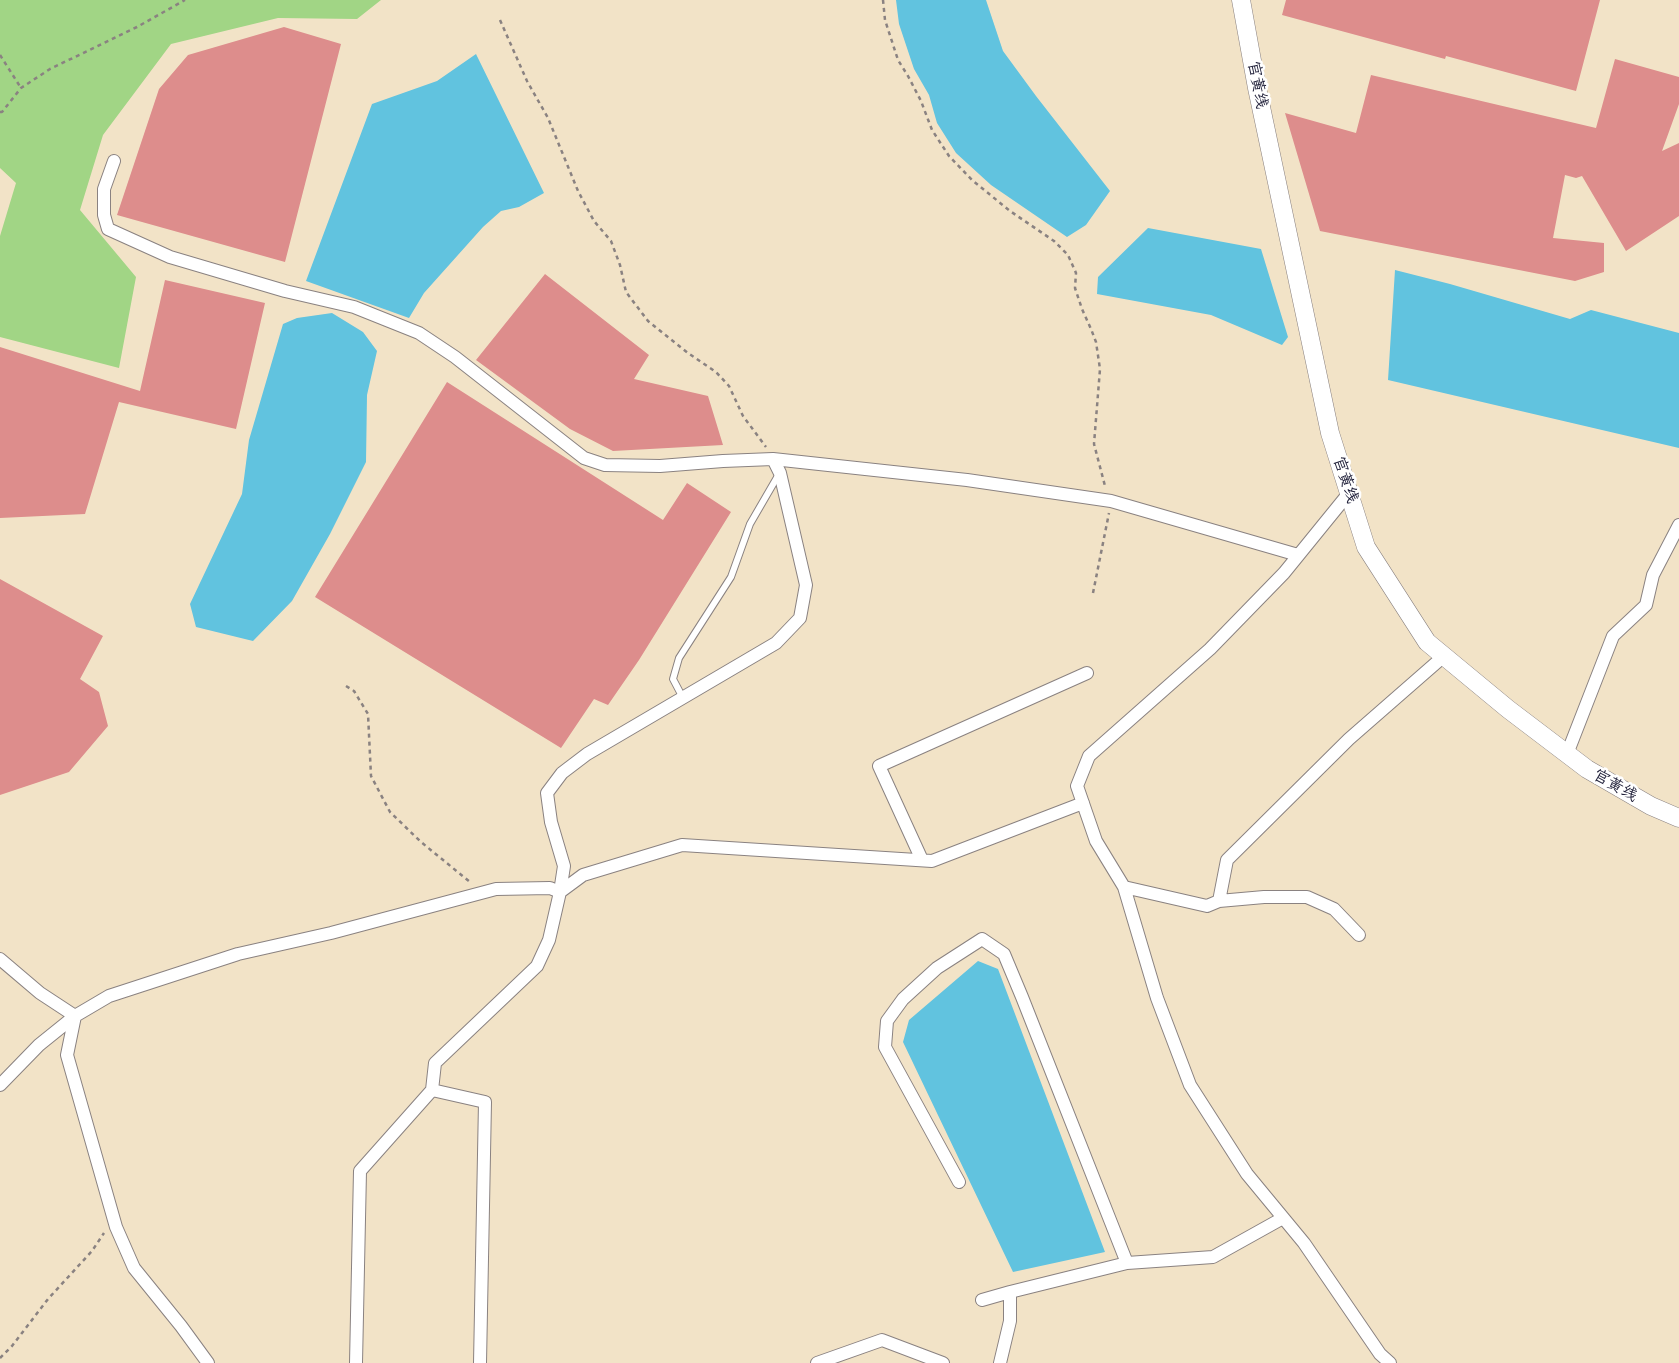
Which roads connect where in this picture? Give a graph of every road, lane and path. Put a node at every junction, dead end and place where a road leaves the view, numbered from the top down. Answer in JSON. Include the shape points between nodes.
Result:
{"nodes":[{"id":1,"x":185,"y":0,"type":"edge"},
{"id":2,"x":882,"y":0,"type":"edge"},
{"id":3,"x":1241,"y":0,"type":"edge"},
{"id":4,"x":500,"y":20,"type":"dead end"},
{"id":5,"x":0,"y":55,"type":"edge"},
{"id":6,"x":21,"y":88,"type":"junction"},
{"id":7,"x":0,"y":112,"type":"edge"},
{"id":8,"x":114,"y":162,"type":"dead end"},
{"id":9,"x":773,"y":459,"type":"junction"},
{"id":10,"x":780,"y":473,"type":"junction"},
{"id":11,"x":1349,"y":493,"type":"junction"},
{"id":12,"x":1111,"y":501,"type":"junction"},
{"id":13,"x":1679,"y":525,"type":"edge"},
{"id":14,"x":1298,"y":555,"type":"junction"},
{"id":15,"x":1093,"y":592,"type":"dead end"},
{"id":16,"x":1444,"y":656,"type":"junction"},
{"id":17,"x":1086,"y":673,"type":"dead end"},
{"id":18,"x":346,"y":686,"type":"dead end"},
{"id":19,"x":683,"y":698,"type":"junction"},
{"id":20,"x":1567,"y":754,"type":"junction"},
{"id":21,"x":1083,"y":803,"type":"junction"},
{"id":22,"x":1679,"y":818,"type":"edge"},
{"id":23,"x":922,"y":860,"type":"junction"},
{"id":24,"x":1124,"y":887,"type":"junction"},
{"id":25,"x":560,"y":892,"type":"junction"},
{"id":26,"x":482,"y":893,"type":"junction"},
{"id":27,"x":1218,"y":901,"type":"junction"},
{"id":28,"x":1358,"y":935,"type":"dead end"},
{"id":29,"x":0,"y":959,"type":"edge"},
{"id":30,"x":75,"y":1016,"type":"junction"},
{"id":31,"x":0,"y":1085,"type":"edge"},
{"id":32,"x":432,"y":1090,"type":"junction"},
{"id":33,"x":959,"y":1182,"type":"dead end"},
{"id":34,"x":1283,"y":1218,"type":"junction"},
{"id":35,"x":114,"y":1220,"type":"junction"},
{"id":36,"x":1127,"y":1262,"type":"junction"},
{"id":37,"x":1010,"y":1292,"type":"junction"},
{"id":38,"x":982,"y":1300,"type":"dead end"},
{"id":39,"x":0,"y":1358,"type":"edge"},
{"id":40,"x":208,"y":1363,"type":"edge"},
{"id":41,"x":356,"y":1363,"type":"edge"},
{"id":42,"x":480,"y":1363,"type":"edge"},
{"id":43,"x":817,"y":1363,"type":"edge"},
{"id":44,"x":943,"y":1363,"type":"edge"},
{"id":45,"x":1000,"y":1363,"type":"edge"},
{"id":46,"x":1390,"y":1363,"type":"edge"}],
"edges":[{"from":1,"to":6,"type":"path","via":[[50,69]]},
{"from":2,"to":12,"type":"path","via":[[898,60],[921,101],[932,130],[949,156],[1010,212],[1054,241],[1068,256],[1076,274],[1075,288],[1096,342],[1100,369],[1094,444]]},
{"from":3,"to":11,"type":"street","name":"官黄线","via":[[1330,433]]},
{"from":4,"to":9,"type":"path","via":[[548,118],[578,191],[594,220],[611,241],[626,292],[648,321],[716,372],[729,386],[742,416]]},
{"from":5,"to":6,"type":"path"},
{"from":6,"to":7,"type":"path"},
{"from":8,"to":9,"type":"street","via":[[104,189],[104,215],[108,229],[170,258],[354,308],[419,333],[455,357],[584,458],[605,464],[660,466]]},
{"from":9,"to":10,"type":"street"},
{"from":9,"to":12,"type":"street","via":[[966,480]]},
{"from":10,"to":19,"type":"lane","via":[[750,524],[732,577],[679,658],[673,679]]},
{"from":10,"to":19,"type":"street","via":[[806,585],[800,618],[776,643]]},
{"from":11,"to":14,"type":"street"},
{"from":11,"to":16,"type":"street","name":"官黄线","via":[[1366,547],[1427,642]]},
{"from":12,"to":14,"type":"street"},
{"from":12,"to":15,"type":"path"},
{"from":13,"to":20,"type":"street","via":[[1653,575],[1646,605],[1613,636]]},
{"from":14,"to":21,"type":"street","via":[[1210,649],[1089,756],[1077,786]]},
{"from":16,"to":20,"type":"street","name":"官黄线"},
{"from":16,"to":27,"type":"street","via":[[1349,739],[1227,860]]},
{"from":17,"to":23,"type":"street","via":[[879,766]]},
{"from":18,"to":26,"type":"path","via":[[354,691],[368,714],[371,776],[390,812]]},
{"from":19,"to":25,"type":"street","via":[[588,754],[562,773],[547,793],[551,822],[564,866]]},
{"from":20,"to":22,"type":"street","name":"官黄线","via":[[1587,770]]},
{"from":21,"to":23,"type":"street","via":[[932,861]]},
{"from":21,"to":24,"type":"street","via":[[1096,841]]},
{"from":23,"to":25,"type":"street","via":[[682,845],[584,875]]},
{"from":24,"to":27,"type":"street","via":[[1207,906]]},
{"from":24,"to":34,"type":"street","via":[[1157,998],[1190,1085],[1248,1174]]},
{"from":25,"to":26,"type":"street","via":[[550,888],[496,889]]},
{"from":25,"to":32,"type":"street","via":[[549,940],[537,966],[435,1063]]},
{"from":26,"to":30,"type":"street","via":[[238,954],[109,996]]},
{"from":27,"to":28,"type":"street","via":[[1307,897],[1334,909]]},
{"from":29,"to":30,"type":"street"},
{"from":30,"to":31,"type":"street","via":[[39,1045]]},
{"from":30,"to":35,"type":"street","via":[[67,1055]]},
{"from":32,"to":41,"type":"street","via":[[360,1171]]},
{"from":32,"to":42,"type":"street","via":[[485,1102]]},
{"from":33,"to":36,"type":"street","via":[[885,1047],[887,1021],[903,999],[937,968],[982,939],[1004,954]]},
{"from":34,"to":36,"type":"street","via":[[1214,1257]]},
{"from":34,"to":46,"type":"street","via":[[1304,1243],[1380,1354]]},
{"from":35,"to":39,"type":"path","via":[[92,1251]]},
{"from":35,"to":40,"type":"street","via":[[134,1268]]},
{"from":36,"to":37,"type":"street"},
{"from":37,"to":38,"type":"street"},
{"from":37,"to":45,"type":"street","via":[[1010,1321]]},
{"from":43,"to":44,"type":"street","via":[[882,1340]]}]}
